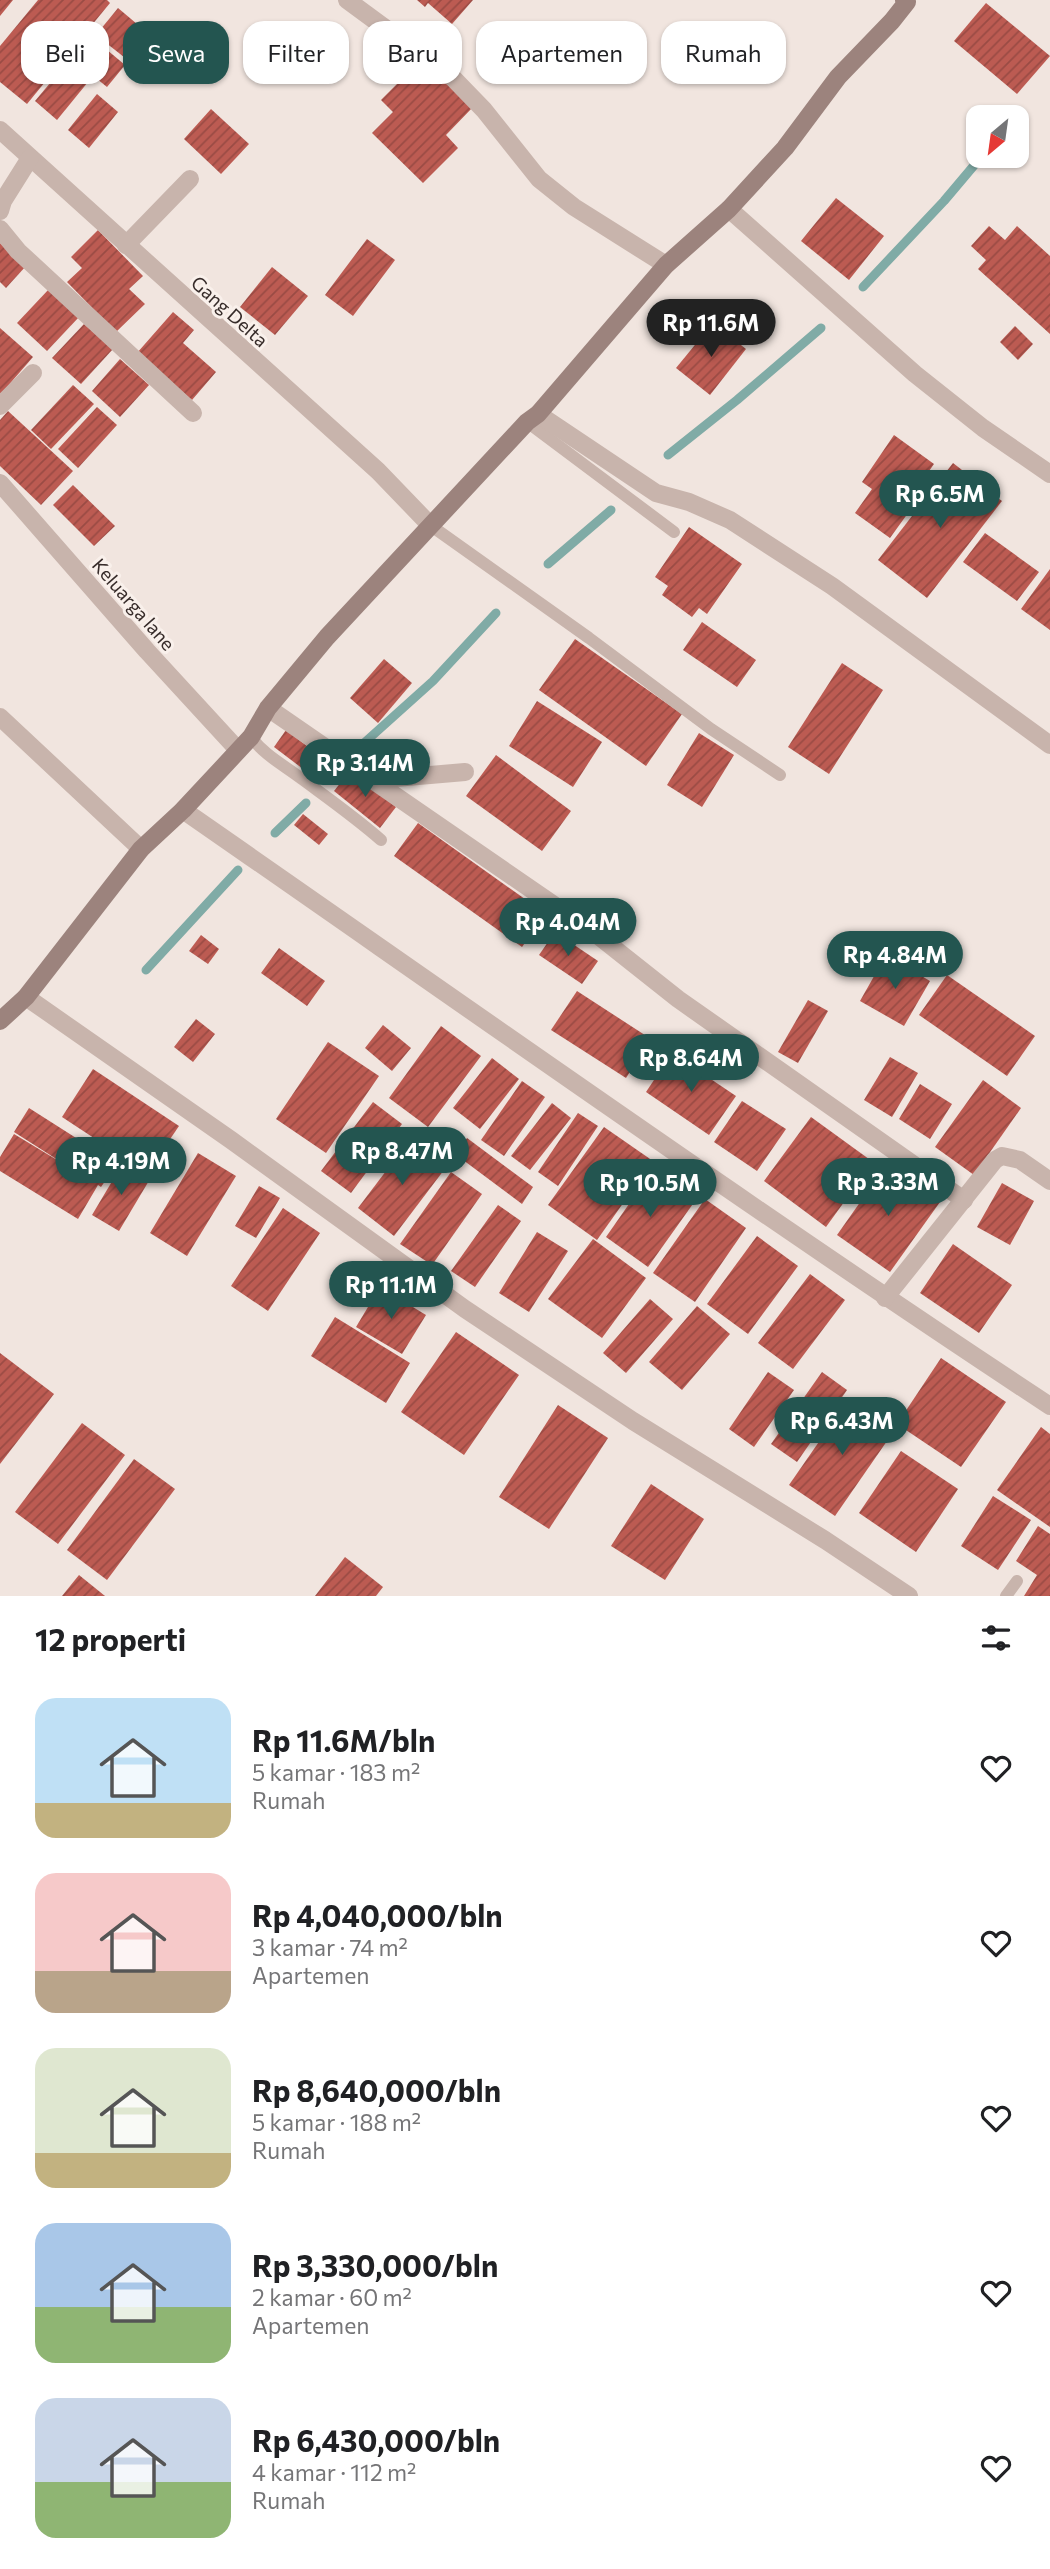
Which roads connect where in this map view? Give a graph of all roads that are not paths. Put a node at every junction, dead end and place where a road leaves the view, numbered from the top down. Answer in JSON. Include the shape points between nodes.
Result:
{"nodes":[{"id":1,"x":347,"y":0,"type":"edge"},
{"id":2,"x":907,"y":1,"type":"edge"},
{"id":3,"x":0,"y":130,"type":"edge"},
{"id":4,"x":30,"y":158,"type":"junction"},
{"id":5,"x":190,"y":179,"type":"dead end"},
{"id":6,"x":729,"y":209,"type":"junction"},
{"id":7,"x":0,"y":211,"type":"edge"},
{"id":8,"x":0,"y":229,"type":"edge"},
{"id":9,"x":126,"y":245,"type":"junction"},
{"id":10,"x":666,"y":265,"type":"junction"},
{"id":11,"x":33,"y":373,"type":"dead end"},
{"id":12,"x":0,"y":406,"type":"edge"},
{"id":13,"x":193,"y":413,"type":"dead end"},
{"id":14,"x":533,"y":418,"type":"junction"},
{"id":15,"x":1050,"y":474,"type":"edge"},
{"id":16,"x":0,"y":483,"type":"edge"},
{"id":17,"x":430,"y":526,"type":"junction"},
{"id":18,"x":674,"y":532,"type":"dead end"},
{"id":19,"x":268,"y":708,"type":"junction"},
{"id":20,"x":0,"y":717,"type":"edge"},
{"id":21,"x":251,"y":737,"type":"junction"},
{"id":22,"x":1050,"y":744,"type":"edge"},
{"id":23,"x":238,"y":750,"type":"junction"},
{"id":24,"x":465,"y":772,"type":"dead end"},
{"id":25,"x":780,"y":775,"type":"dead end"},
{"id":26,"x":372,"y":780,"type":"junction"},
{"id":27,"x":183,"y":810,"type":"junction"},
{"id":28,"x":381,"y":840,"type":"dead end"},
{"id":29,"x":141,"y":849,"type":"junction"},
{"id":30,"x":26,"y":997,"type":"junction"},
{"id":31,"x":0,"y":1021,"type":"edge"},
{"id":32,"x":1050,"y":1181,"type":"edge"},
{"id":33,"x":964,"y":1200,"type":"junction"},
{"id":34,"x":886,"y":1298,"type":"junction"},
{"id":35,"x":1050,"y":1406,"type":"edge"},
{"id":36,"x":1017,"y":1581,"type":"dead end"},
{"id":37,"x":909,"y":1596,"type":"edge"},
{"id":38,"x":1006,"y":1596,"type":"edge"}],
"edges":[{"from":1,"to":10,"type":"street","via":[[453,78],[540,179]]},
{"from":2,"to":6,"type":"street"},
{"from":3,"to":4,"type":"street","name":"Gang Delta"},
{"from":4,"to":7,"type":"street"},
{"from":4,"to":9,"type":"street","name":"Gang Delta"},
{"from":5,"to":9,"type":"street"},
{"from":6,"to":10,"type":"street"},
{"from":6,"to":15,"type":"street","via":[[915,374]]},
{"from":8,"to":13,"type":"street","via":[[18,251]]},
{"from":9,"to":17,"type":"street","name":"Gang Delta","via":[[378,471]]},
{"from":10,"to":14,"type":"street"},
{"from":11,"to":12,"type":"street"},
{"from":14,"to":17,"type":"street"},
{"from":14,"to":18,"type":"lane"},
{"from":14,"to":22,"type":"street","via":[[656,493],[730,520],[832,586]]},
{"from":16,"to":23,"type":"street","name":"Keluarga lane"},
{"from":17,"to":19,"type":"street"},
{"from":17,"to":25,"type":"lane"},
{"from":19,"to":21,"type":"street"},
{"from":19,"to":26,"type":"street"},
{"from":20,"to":29,"type":"street"},
{"from":21,"to":23,"type":"street"},
{"from":21,"to":28,"type":"lane","via":[[263,752]]},
{"from":23,"to":27,"type":"street"},
{"from":24,"to":26,"type":"street"},
{"from":26,"to":33,"type":"street","via":[[596,933],[678,999]]},
{"from":27,"to":29,"type":"street"},
{"from":27,"to":34,"type":"street"},
{"from":29,"to":30,"type":"street"},
{"from":30,"to":31,"type":"street"},
{"from":30,"to":37,"type":"street","via":[[465,1309]]},
{"from":32,"to":33,"type":"street","via":[[1020,1160],[1002,1156]]},
{"from":33,"to":34,"type":"street"},
{"from":34,"to":35,"type":"street"},
{"from":36,"to":38,"type":"lane"}]}
